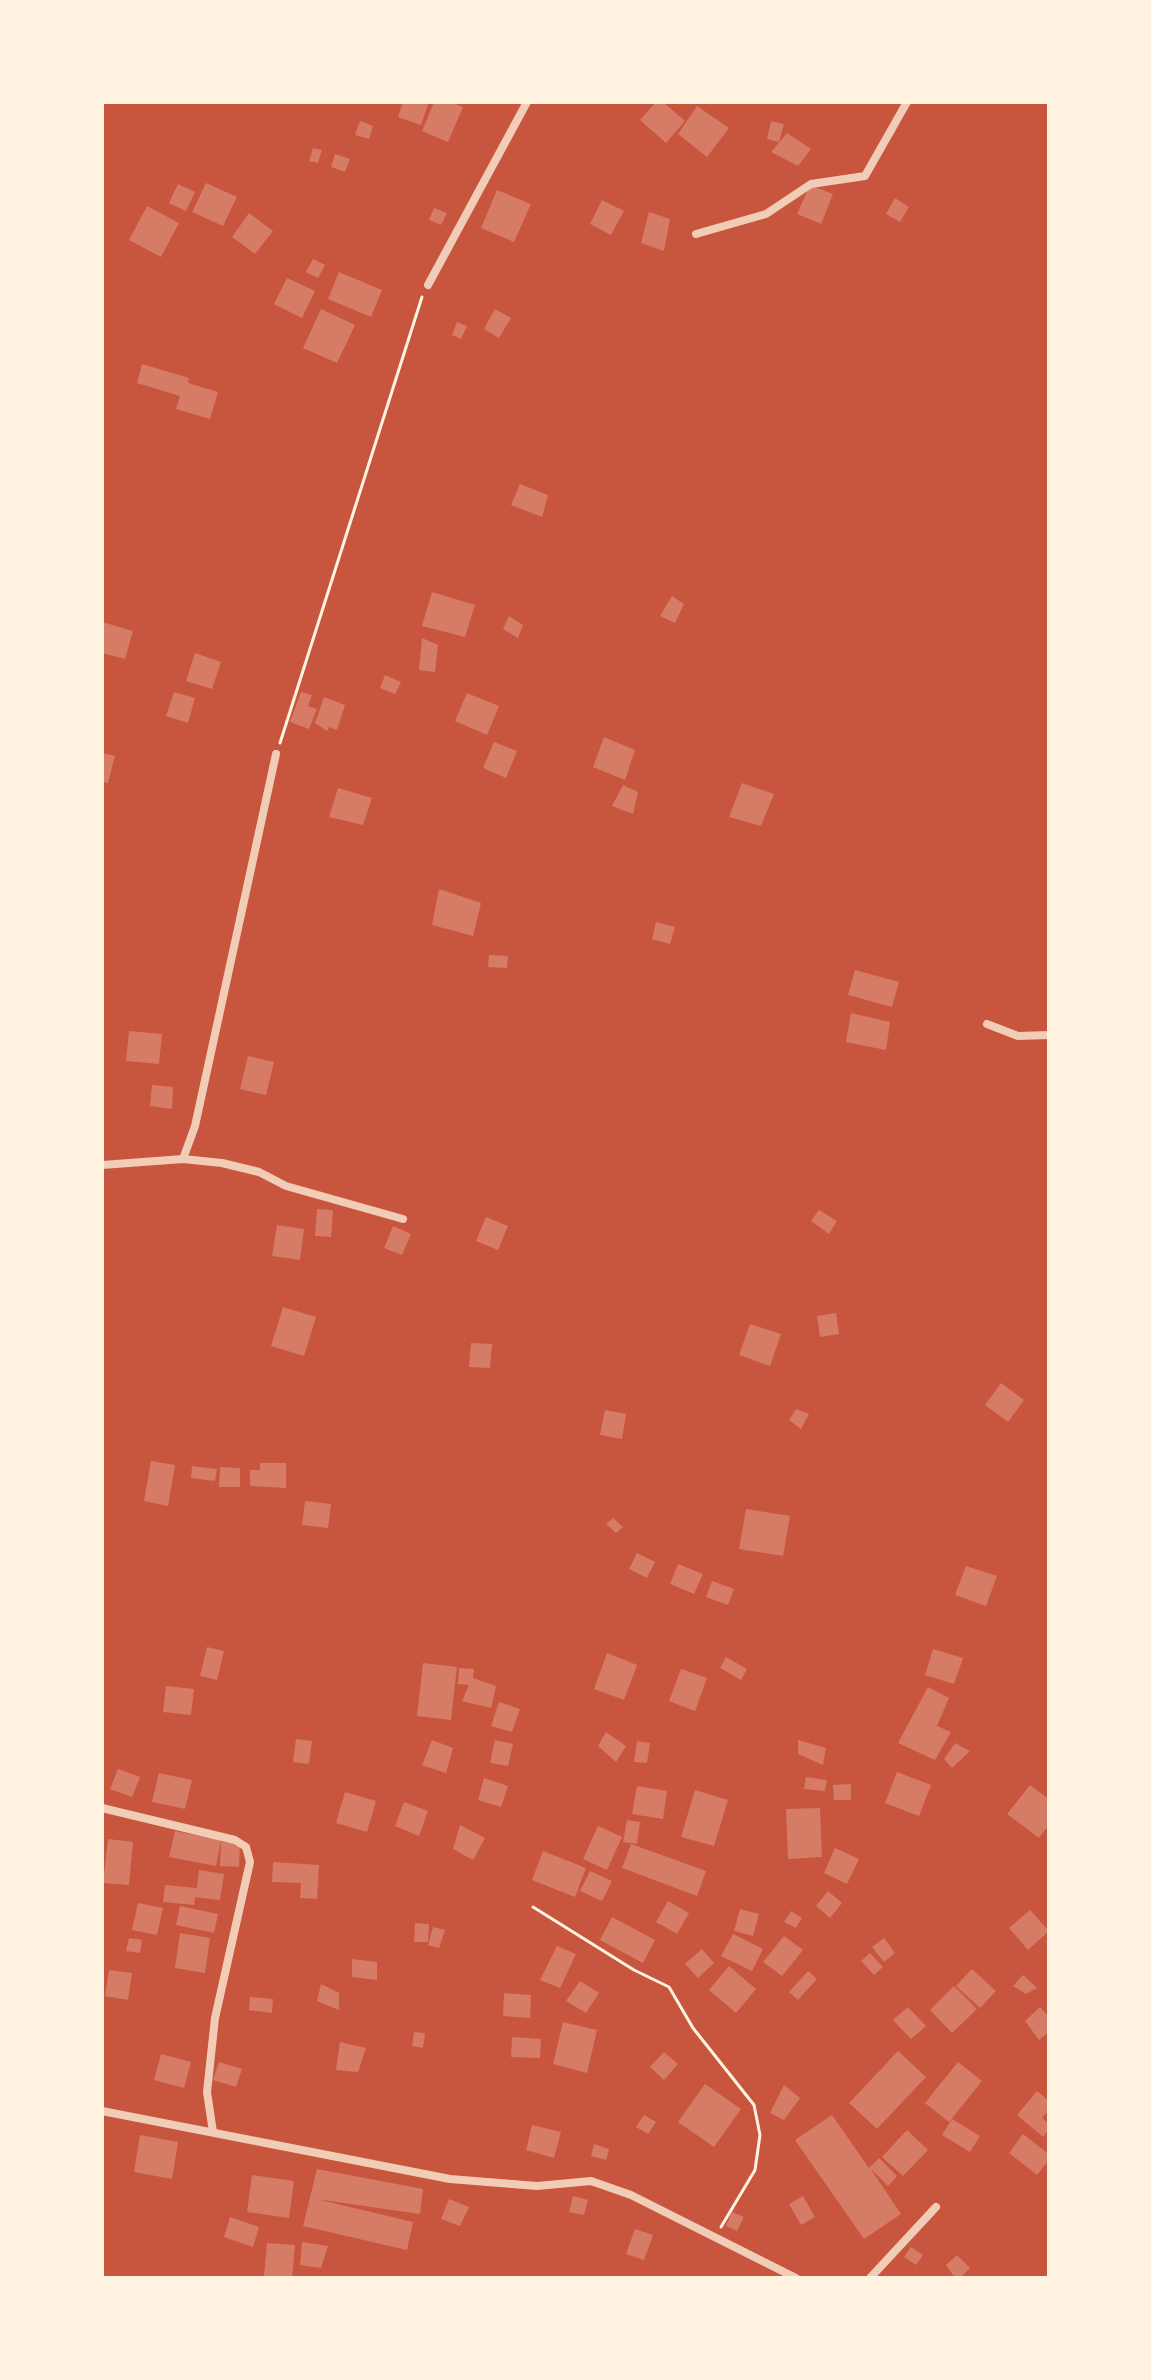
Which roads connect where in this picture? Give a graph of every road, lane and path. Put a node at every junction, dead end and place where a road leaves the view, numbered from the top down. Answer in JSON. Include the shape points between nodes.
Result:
{"nodes":[{"id":1,"x":527,"y":102,"type":"edge"},
{"id":2,"x":907,"y":102,"type":"edge"},
{"id":3,"x":696,"y":234,"type":"dead end"},
{"id":4,"x":428,"y":285,"type":"joint"},
{"id":5,"x":276,"y":754,"type":"joint"},
{"id":6,"x":987,"y":1024,"type":"dead end"},
{"id":7,"x":1049,"y":1035,"type":"edge"},
{"id":8,"x":183,"y":1159,"type":"junction"},
{"id":9,"x":102,"y":1165,"type":"edge"},
{"id":10,"x":403,"y":1219,"type":"dead end"},
{"id":11,"x":102,"y":1808,"type":"edge"},
{"id":12,"x":533,"y":1907,"type":"dead end"},
{"id":13,"x":102,"y":2111,"type":"edge"},
{"id":14,"x":213,"y":2132,"type":"junction"},
{"id":15,"x":936,"y":2207,"type":"dead end"},
{"id":16,"x":715,"y":2237,"type":"junction"},
{"id":17,"x":796,"y":2278,"type":"edge"},
{"id":18,"x":870,"y":2278,"type":"edge"}],
"edges":[{"from":1,"to":4,"type":"street"},
{"from":2,"to":3,"type":"street","via":[[865,176],[811,184],[766,214]]},
{"from":4,"to":5,"type":"path","via":[[412,319]]},
{"from":5,"to":8,"type":"street","via":[[195,1126]]},
{"from":6,"to":7,"type":"street","via":[[1018,1036]]},
{"from":8,"to":9,"type":"street"},
{"from":8,"to":10,"type":"street","via":[[259,1172],[286,1186]]},
{"from":11,"to":14,"type":"street","via":[[246,1847],[250,1862],[215,2018],[207,2092]]},
{"from":12,"to":16,"type":"path","via":[[669,1987],[693,2028],[754,2105],[760,2135],[755,2170]]},
{"from":13,"to":14,"type":"street"},
{"from":14,"to":16,"type":"street","via":[[450,2179],[537,2186],[591,2181]]},
{"from":15,"to":18,"type":"street"},
{"from":16,"to":17,"type":"street"}]}
